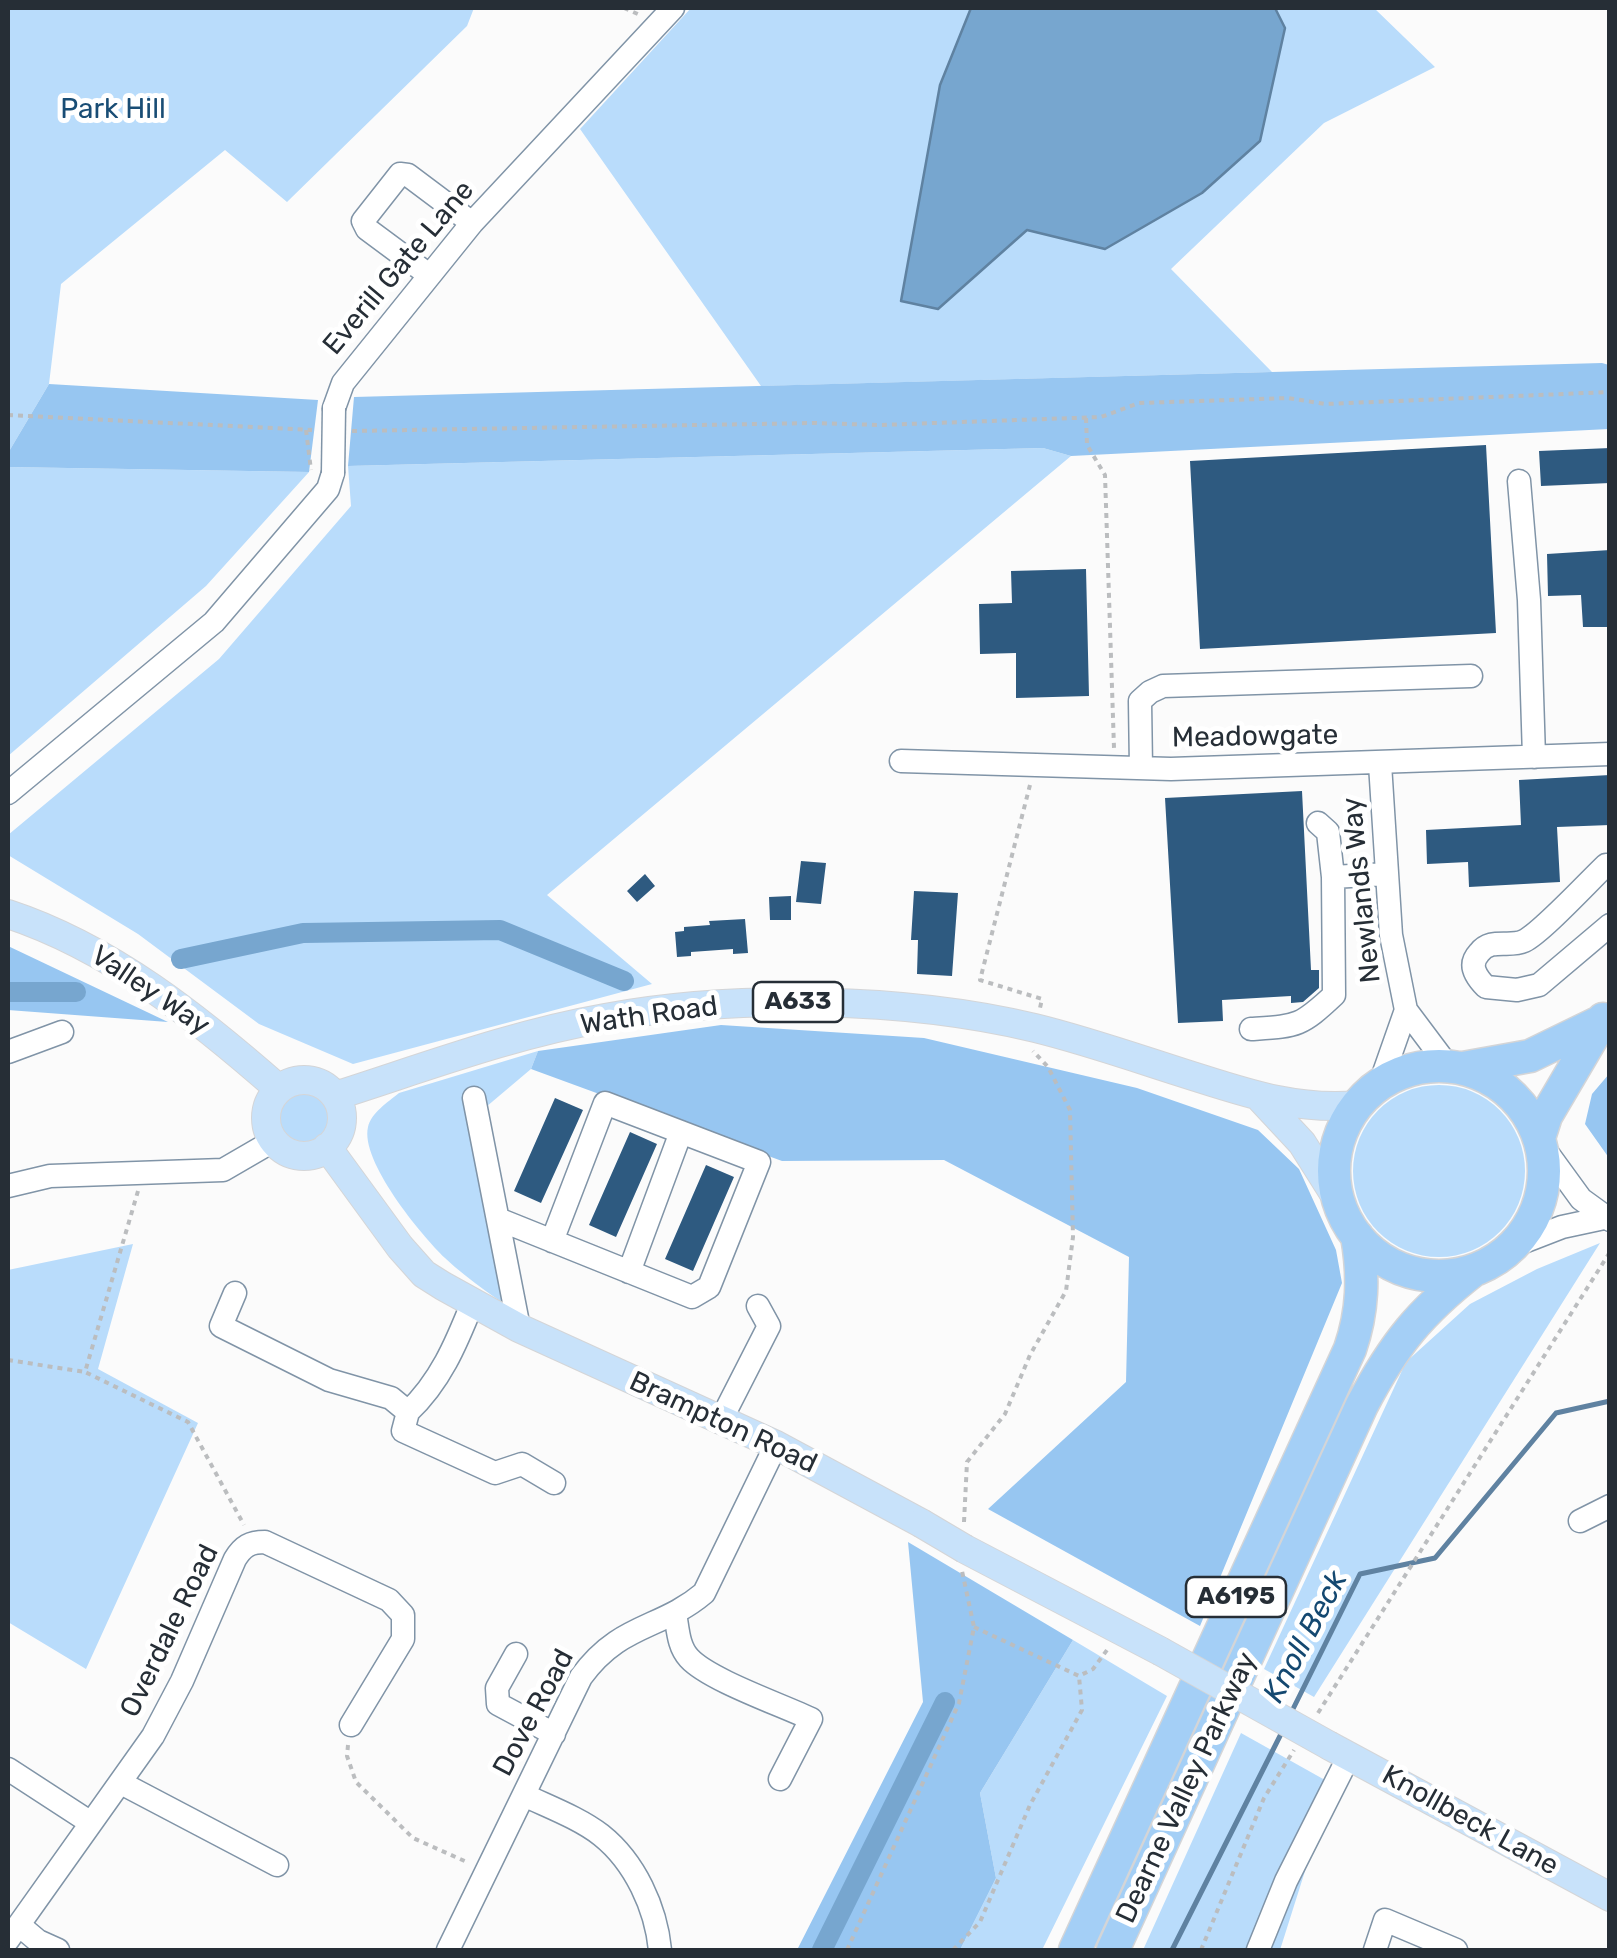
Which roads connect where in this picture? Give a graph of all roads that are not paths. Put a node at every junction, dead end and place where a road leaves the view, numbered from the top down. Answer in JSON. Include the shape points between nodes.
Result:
{"nodes":[{"id":1,"x":673,"y":8,"type":"edge"},
{"id":2,"x":472,"y":223,"type":"junction"},
{"id":3,"x":429,"y":275,"type":"junction"},
{"id":4,"x":1520,"y":482,"type":"dead end"},
{"id":5,"x":1471,"y":676,"type":"dead end"},
{"id":6,"x":1610,"y":754,"type":"edge"},
{"id":7,"x":1534,"y":757,"type":"junction"},
{"id":8,"x":901,"y":762,"type":"dead end"},
{"id":9,"x":1380,"y":764,"type":"junction"},
{"id":10,"x":1141,"y":768,"type":"junction"},
{"id":11,"x":8,"y":792,"type":"edge"},
{"id":12,"x":1318,"y":823,"type":"dead end"},
{"id":13,"x":1606,"y":865,"type":"dead end"},
{"id":14,"x":1386,"y":874,"type":"junction"},
{"id":15,"x":1332,"y":877,"type":"junction"},
{"id":16,"x":8,"y":914,"type":"edge"},
{"id":17,"x":1610,"y":924,"type":"edge"},
{"id":18,"x":1406,"y":1010,"type":"junction"},
{"id":19,"x":1605,"y":1018,"type":"edge"},
{"id":20,"x":1251,"y":1029,"type":"dead end"},
{"id":21,"x":62,"y":1032,"type":"dead end"},
{"id":22,"x":8,"y":1052,"type":"edge"},
{"id":23,"x":1454,"y":1067,"type":"junction"},
{"id":24,"x":279,"y":1089,"type":"junction"},
{"id":25,"x":1369,"y":1094,"type":"junction"},
{"id":26,"x":335,"y":1096,"type":"junction"},
{"id":27,"x":1261,"y":1099,"type":"junction"},
{"id":28,"x":471,"y":1110,"type":"dead end"},
{"id":29,"x":681,"y":1132,"type":"junction"},
{"id":30,"x":273,"y":1140,"type":"junction"},
{"id":31,"x":1540,"y":1141,"type":"junction"},
{"id":32,"x":327,"y":1148,"type":"junction"},
{"id":33,"x":8,"y":1186,"type":"edge"},
{"id":34,"x":1338,"y":1200,"type":"junction"},
{"id":35,"x":498,"y":1219,"type":"junction"},
{"id":36,"x":1606,"y":1219,"type":"edge"},
{"id":37,"x":1357,"y":1236,"type":"junction"},
{"id":38,"x":552,"y":1241,"type":"junction"},
{"id":39,"x":1513,"y":1246,"type":"junction"},
{"id":40,"x":1474,"y":1270,"type":"junction"},
{"id":41,"x":629,"y":1272,"type":"junction"},
{"id":42,"x":235,"y":1292,"type":"dead end"},
{"id":43,"x":472,"y":1304,"type":"junction"},
{"id":44,"x":758,"y":1306,"type":"dead end"},
{"id":45,"x":519,"y":1328,"type":"junction"},
{"id":46,"x":408,"y":1412,"type":"junction"},
{"id":47,"x":721,"y":1420,"type":"junction"},
{"id":48,"x":776,"y":1445,"type":"junction"},
{"id":49,"x":554,"y":1484,"type":"dead end"},
{"id":50,"x":1610,"y":1506,"type":"edge"},
{"id":51,"x":1580,"y":1521,"type":"dead end"},
{"id":52,"x":675,"y":1613,"type":"junction"},
{"id":53,"x":1160,"y":1651,"type":"joint"},
{"id":54,"x":516,"y":1654,"type":"dead end"},
{"id":55,"x":351,"y":1724,"type":"road end"},
{"id":56,"x":554,"y":1734,"type":"junction"},
{"id":57,"x":1340,"y":1750,"type":"junction"},
{"id":58,"x":8,"y":1768,"type":"edge"},
{"id":59,"x":780,"y":1779,"type":"dead end"},
{"id":60,"x":121,"y":1782,"type":"junction"},
{"id":61,"x":524,"y":1795,"type":"junction"},
{"id":62,"x":90,"y":1823,"type":"junction"},
{"id":63,"x":277,"y":1865,"type":"dead end"},
{"id":64,"x":1610,"y":1897,"type":"edge"},
{"id":65,"x":13,"y":1932,"type":"edge"},
{"id":66,"x":58,"y":1950,"type":"edge"},
{"id":67,"x":448,"y":1950,"type":"edge"},
{"id":68,"x":660,"y":1950,"type":"edge"},
{"id":69,"x":1075,"y":1950,"type":"edge"},
{"id":70,"x":1112,"y":1950,"type":"edge"},
{"id":71,"x":1258,"y":1950,"type":"edge"},
{"id":72,"x":1375,"y":1950,"type":"edge"},
{"id":73,"x":1456,"y":1950,"type":"edge"}],
"edges":[{"from":1,"to":2,"type":"street","name":"Everill Gate Lane"},
{"from":2,"to":3,"type":"street","name":"Everill Gate Lane"},
{"from":2,"to":3,"type":"street","via":[[400,174],[363,222]]},
{"from":3,"to":11,"type":"street","name":"Everill Gate Lane","bridge":true,"via":[[342,383],[330,419],[328,489],[214,622]]},
{"from":4,"to":7,"type":"street"},
{"from":5,"to":10,"type":"street","via":[[1163,686],[1140,702]]},
{"from":6,"to":7,"type":"street","name":"Meadowgate"},
{"from":7,"to":9,"type":"street","name":"Meadowgate"},
{"from":8,"to":10,"type":"street","name":"Meadowgate"},
{"from":9,"to":10,"type":"street","name":"Meadowgate"},
{"from":9,"to":14,"type":"street","name":"Newlands Way"},
{"from":12,"to":15,"type":"street","via":[[1328,832]]},
{"from":13,"to":17,"type":"street","via":[[1526,940],[1488,945],[1477,954],[1476,978],[1486,987],[1529,989]]},
{"from":14,"to":15,"type":"street"},
{"from":14,"to":18,"type":"street","name":"Newlands Way"},
{"from":15,"to":20,"type":"street","via":[[1334,994],[1295,1026]]},
{"from":16,"to":24,"type":"main road","name":"Valley Way","via":[[83,946],[166,997]]},
{"from":18,"to":23,"type":"street"},
{"from":18,"to":25,"type":"street"},
{"from":19,"to":23,"type":"highway","number":"A6195","via":[[1530,1056]]},
{"from":19,"to":31,"type":"highway","number":"A6195","via":[[1546,1116]]},
{"from":21,"to":22,"type":"street"},
{"from":23,"to":25,"type":"highway","number":"A6195","via":[[1401,1073]]},
{"from":23,"to":31,"type":"highway","via":[[1509,1093]]},
{"from":24,"to":26,"type":"main road","via":[[302,1080]]},
{"from":24,"to":30,"type":"main road","via":[[267,1108]]},
{"from":25,"to":27,"type":"main road","name":"Wath Road","number":"A633","via":[[1336,1107]]},
{"from":25,"to":34,"type":"highway","number":"A6195","via":[[1344,1126],[1336,1150]]},
{"from":26,"to":27,"type":"main road","name":"Wath Road","number":"A633","via":[[604,1018],[834,1002],[1035,1028]]},
{"from":26,"to":32,"type":"main road","via":[[342,1118]]},
{"from":27,"to":34,"type":"main road","name":"Wath Road","number":"A633","via":[[1302,1143]]},
{"from":28,"to":35,"type":"street"},
{"from":29,"to":38,"type":"street","via":[[605,1103]]},
{"from":29,"to":41,"type":"street"},
{"from":29,"to":41,"type":"street","via":[[759,1162],[709,1287],[692,1297]]},
{"from":30,"to":32,"type":"main road","via":[[305,1156]]},
{"from":30,"to":33,"type":"street","via":[[223,1170],[50,1176]]},
{"from":31,"to":36,"type":"street","via":[[1581,1199]]},
{"from":31,"to":39,"type":"highway","number":"A6195","via":[[1540,1198]]},
{"from":32,"to":43,"type":"main road","name":"Brampton Road","via":[[424,1274]]},
{"from":34,"to":37,"type":"highway","number":"A6195"},
{"from":35,"to":38,"type":"street"},
{"from":35,"to":45,"type":"street"},
{"from":36,"to":39,"type":"street"},
{"from":37,"to":40,"type":"highway","number":"A6195","via":[[1398,1268],[1436,1275]]},
{"from":37,"to":69,"type":"highway","name":"Dearne Valley Parkway","number":"A6195","via":[[1363,1291],[1350,1349]]},
{"from":38,"to":41,"type":"street"},
{"from":39,"to":40,"type":"highway","number":"A6195"},
{"from":40,"to":70,"type":"highway","name":"Dearne Valley Parkway","number":"A6195","via":[[1421,1313],[1386,1359]]},
{"from":42,"to":46,"type":"street","via":[[221,1326],[328,1380],[391,1398]]},
{"from":43,"to":45,"type":"main road","name":"Brampton Road"},
{"from":43,"to":46,"type":"street","via":[[450,1358]]},
{"from":44,"to":47,"type":"street","via":[[769,1326]]},
{"from":45,"to":47,"type":"main road","name":"Brampton Road"},
{"from":46,"to":49,"type":"street","via":[[403,1431],[496,1473],[522,1464]]},
{"from":47,"to":48,"type":"main road","name":"Brampton Road"},
{"from":48,"to":52,"type":"street","name":"Dove Road","via":[[704,1593]]},
{"from":48,"to":53,"type":"main road","name":"Brampton Road","bridge":true},
{"from":50,"to":51,"type":"street"},
{"from":52,"to":56,"type":"street","name":"Dove Road","via":[[636,1628],[595,1658]]},
{"from":52,"to":59,"type":"street","via":[[690,1660],[811,1719]]},
{"from":53,"to":57,"type":"main road","name":"Knollbeck Lane","bridge":true},
{"from":54,"to":56,"type":"street","via":[[497,1688],[498,1704]]},
{"from":55,"to":60,"type":"street","name":"Overdale Road","via":[[403,1639],[404,1615],[389,1600],[252,1542],[234,1559],[170,1707]]},
{"from":56,"to":61,"type":"street","name":"Dove Road"},
{"from":57,"to":64,"type":"main road","name":"Knollbeck Lane"},
{"from":57,"to":71,"type":"street"},
{"from":58,"to":62,"type":"street"},
{"from":60,"to":62,"type":"street","name":"Overdale Road"},
{"from":60,"to":63,"type":"street"},
{"from":61,"to":67,"type":"street","name":"Dove Road"},
{"from":61,"to":68,"type":"street","via":[[613,1846],[642,1888]]},
{"from":62,"to":65,"type":"street","name":"Overdale Road"},
{"from":65,"to":66,"type":"street"},
{"from":72,"to":73,"type":"street","via":[[1385,1920]]}]}
